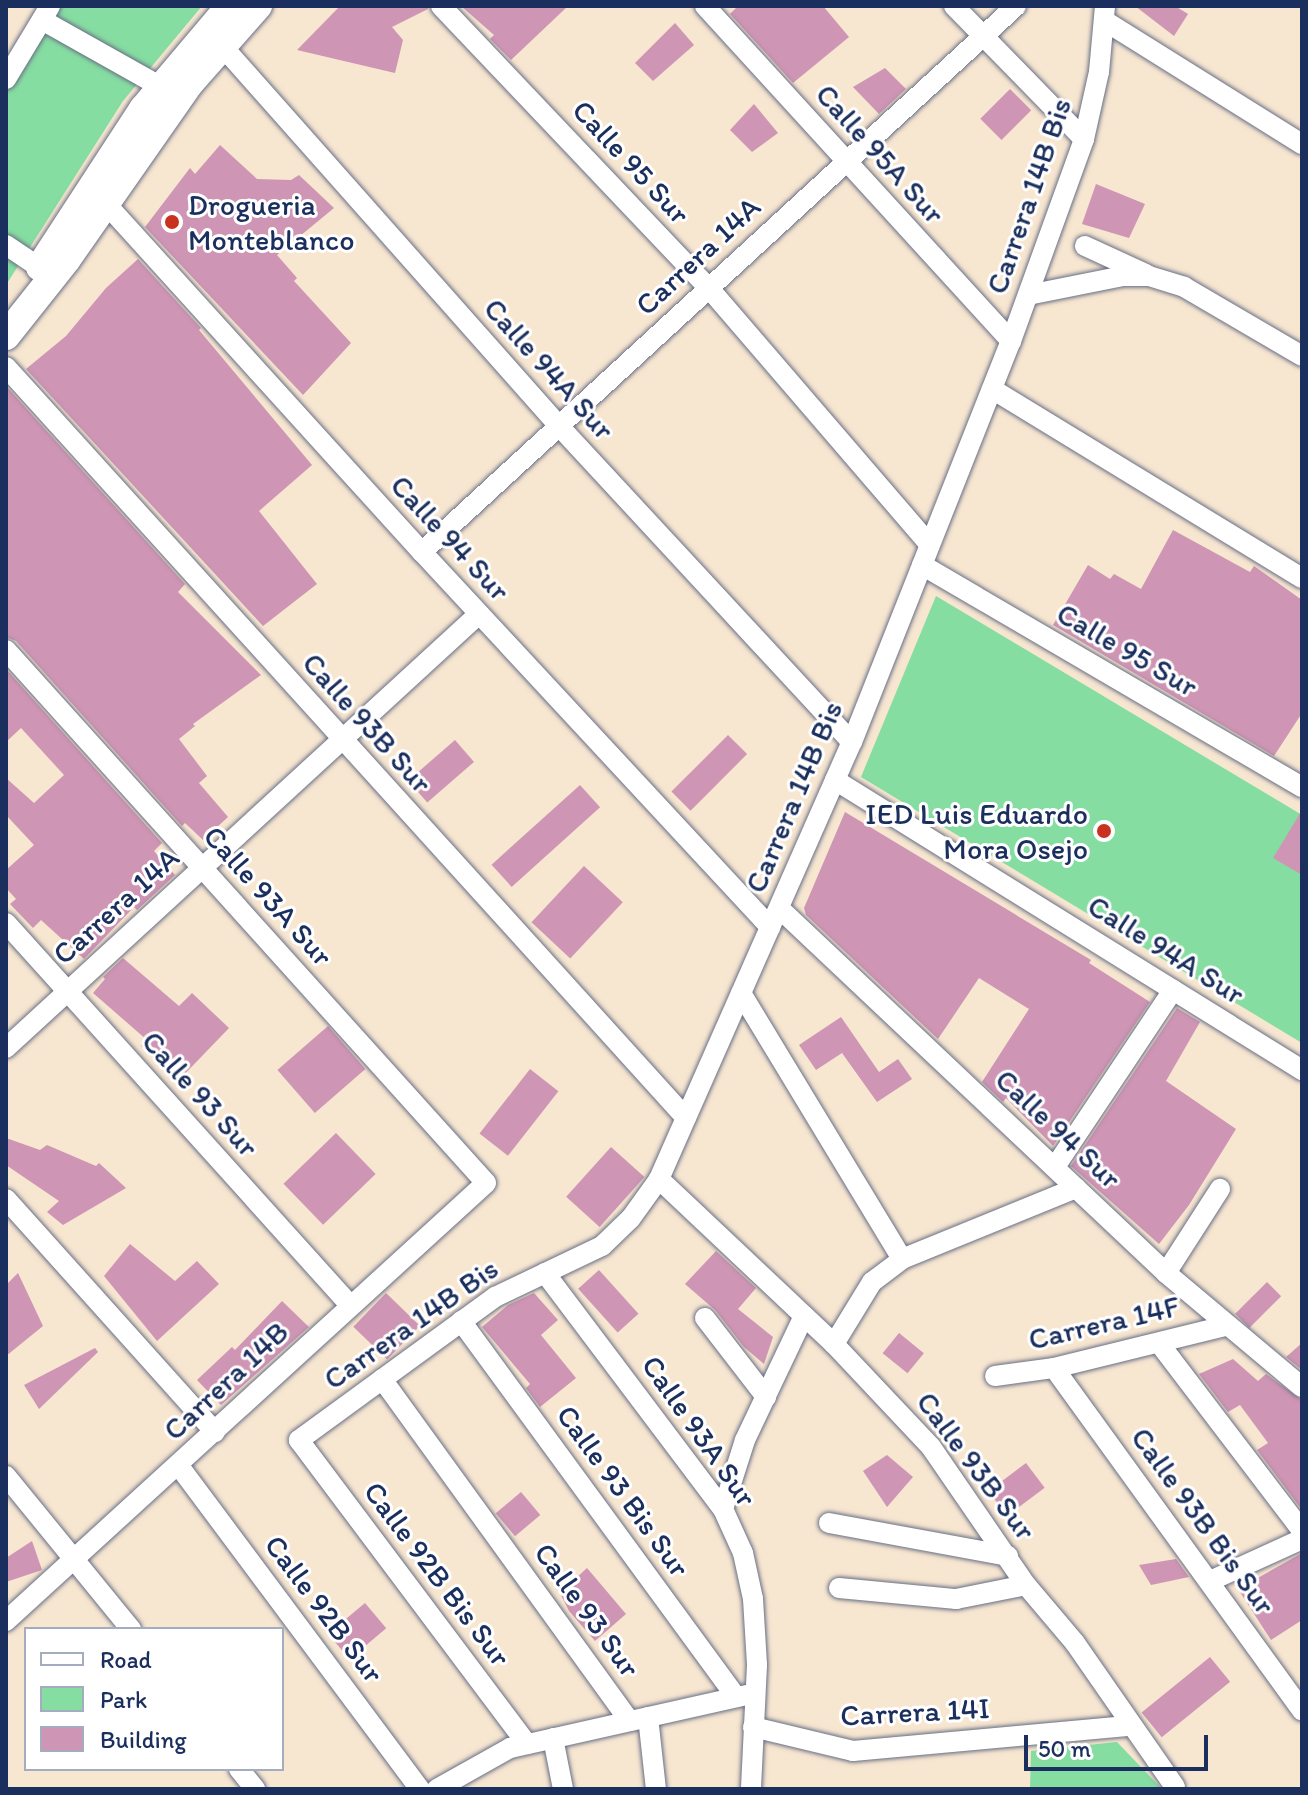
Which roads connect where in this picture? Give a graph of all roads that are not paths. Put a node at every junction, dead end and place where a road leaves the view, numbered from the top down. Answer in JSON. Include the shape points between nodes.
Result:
{"nodes":[{"id":1,"x":230,"y":6,"type":"edge"},
{"id":2,"x":258,"y":6,"type":"edge"},
{"id":3,"x":441,"y":6,"type":"edge"},
{"id":4,"x":705,"y":6,"type":"edge"},
{"id":5,"x":954,"y":6,"type":"edge"},
{"id":6,"x":1016,"y":6,"type":"edge"},
{"id":7,"x":46,"y":13,"type":"edge"},
{"id":8,"x":1105,"y":14,"type":"edge"},
{"id":9,"x":983,"y":36,"type":"junction"},
{"id":10,"x":214,"y":38,"type":"junction"},
{"id":11,"x":6,"y":79,"type":"edge"},
{"id":12,"x":170,"y":92,"type":"junction"},
{"id":13,"x":1084,"y":139,"type":"junction"},
{"id":14,"x":1302,"y":144,"type":"edge"},
{"id":15,"x":847,"y":162,"type":"junction"},
{"id":16,"x":98,"y":194,"type":"junction"},
{"id":17,"x":6,"y":245,"type":"edge"},
{"id":18,"x":1085,"y":246,"type":"dead end"},
{"id":19,"x":47,"y":273,"type":"junction"},
{"id":20,"x":1149,"y":276,"type":"junction"},
{"id":21,"x":708,"y":287,"type":"junction"},
{"id":22,"x":1028,"y":295,"type":"junction"},
{"id":23,"x":6,"y":311,"type":"edge"},
{"id":24,"x":6,"y":336,"type":"edge"},
{"id":25,"x":1011,"y":341,"type":"junction"},
{"id":26,"x":1302,"y":356,"type":"edge"},
{"id":27,"x":6,"y":367,"type":"edge"},
{"id":28,"x":992,"y":389,"type":"junction"},
{"id":29,"x":559,"y":426,"type":"junction"},
{"id":30,"x":930,"y":545,"type":"junction"},
{"id":31,"x":422,"y":552,"type":"junction"},
{"id":32,"x":922,"y":565,"type":"junction"},
{"id":33,"x":1302,"y":578,"type":"edge"},
{"id":34,"x":479,"y":614,"type":"junction"},
{"id":35,"x":6,"y":650,"type":"edge"},
{"id":36,"x":341,"y":740,"type":"junction"},
{"id":37,"x":852,"y":742,"type":"junction"},
{"id":38,"x":1299,"y":778,"type":"edge"},
{"id":39,"x":835,"y":780,"type":"junction"},
{"id":40,"x":202,"y":868,"type":"junction"},
{"id":41,"x":774,"y":917,"type":"junction"},
{"id":42,"x":6,"y":923,"type":"edge"},
{"id":43,"x":1173,"y":990,"type":"junction"},
{"id":44,"x":67,"y":991,"type":"junction"},
{"id":45,"x":741,"y":993,"type":"junction"},
{"id":46,"x":6,"y":1048,"type":"edge"},
{"id":47,"x":1302,"y":1070,"type":"edge"},
{"id":48,"x":686,"y":1118,"type":"junction"},
{"id":49,"x":1055,"y":1167,"type":"junction"},
{"id":50,"x":659,"y":1179,"type":"junction"},
{"id":51,"x":486,"y":1183,"type":"joint"},
{"id":52,"x":1076,"y":1188,"type":"junction"},
{"id":53,"x":1220,"y":1189,"type":"dead end"},
{"id":54,"x":6,"y":1199,"type":"edge"},
{"id":55,"x":902,"y":1259,"type":"junction"},
{"id":56,"x":545,"y":1273,"type":"junction"},
{"id":57,"x":1166,"y":1273,"type":"junction"},
{"id":58,"x":350,"y":1305,"type":"junction"},
{"id":59,"x":804,"y":1316,"type":"junction"},
{"id":60,"x":705,"y":1318,"type":"dead end"},
{"id":61,"x":461,"y":1321,"type":"junction"},
{"id":62,"x":1225,"y":1326,"type":"junction"},
{"id":63,"x":1159,"y":1343,"type":"junction"},
{"id":64,"x":834,"y":1344,"type":"junction"},
{"id":65,"x":1054,"y":1368,"type":"junction"},
{"id":66,"x":995,"y":1376,"type":"dead end"},
{"id":67,"x":382,"y":1379,"type":"junction"},
{"id":68,"x":1302,"y":1387,"type":"edge"},
{"id":69,"x":766,"y":1397,"type":"junction"},
{"id":70,"x":215,"y":1432,"type":"junction"},
{"id":71,"x":299,"y":1440,"type":"joint"},
{"id":72,"x":179,"y":1466,"type":"junction"},
{"id":73,"x":6,"y":1476,"type":"edge"},
{"id":74,"x":723,"y":1509,"type":"junction"},
{"id":75,"x":829,"y":1523,"type":"dead end"},
{"id":76,"x":1302,"y":1531,"type":"edge"},
{"id":77,"x":1302,"y":1539,"type":"edge"},
{"id":78,"x":1008,"y":1556,"type":"junction"},
{"id":79,"x":76,"y":1558,"type":"junction"},
{"id":80,"x":1210,"y":1581,"type":"junction"},
{"id":81,"x":1026,"y":1585,"type":"junction"},
{"id":82,"x":839,"y":1588,"type":"dead end"},
{"id":83,"x":6,"y":1621,"type":"edge"},
{"id":84,"x":129,"y":1627,"type":"edge"},
{"id":85,"x":745,"y":1695,"type":"junction"},
{"id":86,"x":1302,"y":1711,"type":"edge"},
{"id":87,"x":639,"y":1719,"type":"junction"},
{"id":88,"x":1130,"y":1726,"type":"junction"},
{"id":89,"x":753,"y":1727,"type":"junction"},
{"id":90,"x":553,"y":1738,"type":"junction"},
{"id":91,"x":527,"y":1744,"type":"junction"},
{"id":92,"x":241,"y":1771,"type":"edge"},
{"id":93,"x":1175,"y":1787,"type":"dead end"},
{"id":94,"x":255,"y":1789,"type":"edge"},
{"id":95,"x":420,"y":1789,"type":"edge"},
{"id":96,"x":437,"y":1789,"type":"edge"},
{"id":97,"x":563,"y":1789,"type":"edge"},
{"id":98,"x":656,"y":1789,"type":"edge"},
{"id":99,"x":751,"y":1789,"type":"edge"}],
"edges":[{"from":1,"to":10,"type":"main road"},
{"from":2,"to":10,"type":"main road"},
{"from":3,"to":21,"type":"street","name":"Calle 95 Sur"},
{"from":4,"to":15,"type":"street","name":"Calle 95A Sur"},
{"from":5,"to":9,"type":"street"},
{"from":6,"to":9,"type":"street","name":"Carrera 14A"},
{"from":7,"to":11,"type":"street"},
{"from":7,"to":12,"type":"street"},
{"from":8,"to":13,"type":"street","name":"Carrera 14B Bis"},
{"from":8,"to":14,"type":"street"},
{"from":9,"to":13,"type":"street"},
{"from":9,"to":15,"type":"street","name":"Carrera 14A"},
{"from":10,"to":12,"type":"main road"},
{"from":10,"to":29,"type":"street","name":"Calle 94A Sur"},
{"from":12,"to":16,"type":"main road"},
{"from":13,"to":22,"type":"street","name":"Carrera 14B Bis"},
{"from":15,"to":21,"type":"street","name":"Carrera 14A"},
{"from":15,"to":25,"type":"street","name":"Calle 95A Sur"},
{"from":16,"to":19,"type":"main road"},
{"from":16,"to":31,"type":"street","name":"Calle 94 Sur"},
{"from":17,"to":19,"type":"street"},
{"from":18,"to":20,"type":"street"},
{"from":19,"to":23,"type":"main road"},
{"from":19,"to":24,"type":"main road"},
{"from":20,"to":22,"type":"street","via":[[1123,276]]},
{"from":20,"to":26,"type":"street","via":[[1184,287]]},
{"from":21,"to":29,"type":"street","name":"Carrera 14A"},
{"from":21,"to":30,"type":"street","name":"Calle 95 Sur"},
{"from":22,"to":25,"type":"street","name":"Carrera 14B Bis"},
{"from":25,"to":28,"type":"street","name":"Carrera 14B Bis"},
{"from":27,"to":36,"type":"street","name":"Calle 93B Sur"},
{"from":28,"to":30,"type":"street","name":"Carrera 14B Bis"},
{"from":28,"to":33,"type":"street"},
{"from":29,"to":31,"type":"street","name":"Carrera 14A"},
{"from":29,"to":37,"type":"street","name":"Calle 94A Sur"},
{"from":30,"to":32,"type":"street","name":"Carrera 14B Bis"},
{"from":31,"to":34,"type":"street","name":"Calle 94 Sur"},
{"from":32,"to":37,"type":"street","name":"Carrera 14B Bis"},
{"from":32,"to":38,"type":"street","name":"Calle 95 Sur"},
{"from":34,"to":36,"type":"street","name":"Carrera 14A"},
{"from":34,"to":41,"type":"street","name":"Calle 94 Sur"},
{"from":35,"to":40,"type":"street","name":"Calle 93A Sur"},
{"from":36,"to":40,"type":"street","name":"Carrera 14A"},
{"from":36,"to":48,"type":"street","name":"Calle 93B Sur"},
{"from":37,"to":39,"type":"street","name":"Carrera 14B Bis"},
{"from":39,"to":41,"type":"street","name":"Carrera 14B Bis"},
{"from":39,"to":43,"type":"street","name":"Calle 94A Sur"},
{"from":40,"to":44,"type":"street","name":"Carrera 14A"},
{"from":40,"to":51,"type":"street","name":"Calle 93A Sur"},
{"from":41,"to":45,"type":"street","name":"Carrera 14B Bis"},
{"from":41,"to":49,"type":"street","name":"Calle 94 Sur"},
{"from":42,"to":44,"type":"street","name":"Calle 93 Sur"},
{"from":43,"to":47,"type":"street","name":"Calle 94A Sur"},
{"from":43,"to":49,"type":"street"},
{"from":44,"to":46,"type":"street","name":"Carrera 14A"},
{"from":44,"to":58,"type":"street","name":"Calle 93 Sur"},
{"from":45,"to":48,"type":"street","name":"Carrera 14B Bis"},
{"from":45,"to":55,"type":"street"},
{"from":48,"to":50,"type":"street","name":"Carrera 14B Bis"},
{"from":49,"to":52,"type":"street","name":"Calle 94 Sur"},
{"from":50,"to":56,"type":"street","name":"Carrera 14B Bis","via":[[602,1246]]},
{"from":50,"to":59,"type":"street","name":"Calle 93B Sur"},
{"from":51,"to":58,"type":"street","name":"Carrera 14B"},
{"from":52,"to":55,"type":"street"},
{"from":52,"to":57,"type":"street","name":"Calle 94 Sur"},
{"from":53,"to":57,"type":"street"},
{"from":54,"to":70,"type":"street"},
{"from":55,"to":64,"type":"street","via":[[872,1282]]},
{"from":56,"to":61,"type":"street","name":"Carrera 14B Bis"},
{"from":56,"to":74,"type":"street","name":"Calle 93A Sur"},
{"from":57,"to":62,"type":"street","name":"Calle 94 Sur"},
{"from":58,"to":70,"type":"street","name":"Carrera 14B"},
{"from":59,"to":64,"type":"street","name":"Calle 93B Sur"},
{"from":59,"to":69,"type":"street"},
{"from":60,"to":69,"type":"street"},
{"from":61,"to":67,"type":"street","name":"Carrera 14B Bis"},
{"from":61,"to":85,"type":"street","name":"Calle 93 Bis Sur"},
{"from":62,"to":63,"type":"street","name":"Carrera 14F"},
{"from":62,"to":68,"type":"street","name":"Calle 94 Sur"},
{"from":63,"to":65,"type":"street","name":"Carrera 14F"},
{"from":63,"to":76,"type":"street"},
{"from":64,"to":78,"type":"street","name":"Calle 93B Sur","via":[[931,1447]]},
{"from":65,"to":66,"type":"street","name":"Carrera 14F"},
{"from":65,"to":80,"type":"street","name":"Calle 93B Bis Sur"},
{"from":67,"to":71,"type":"street","name":"Carrera 14B Bis"},
{"from":67,"to":87,"type":"street","name":"Calle 93 Sur"},
{"from":69,"to":74,"type":"street","via":[[745,1440]]},
{"from":70,"to":72,"type":"street","name":"Carrera 14B"},
{"from":71,"to":91,"type":"street","name":"Calle 92B Bis Sur"},
{"from":72,"to":79,"type":"street","name":"Carrera 14B"},
{"from":72,"to":95,"type":"street","name":"Calle 92B Sur"},
{"from":73,"to":79,"type":"street"},
{"from":74,"to":85,"type":"street","name":"Calle 93A Sur","via":[[743,1553],[753,1599],[757,1665]]},
{"from":75,"to":78,"type":"street"},
{"from":77,"to":80,"type":"street"},
{"from":78,"to":81,"type":"street","name":"Calle 93B Sur"},
{"from":79,"to":83,"type":"street","name":"Carrera 14B"},
{"from":79,"to":84,"type":"street"},
{"from":80,"to":86,"type":"street","name":"Calle 93B Bis Sur"},
{"from":81,"to":82,"type":"street","via":[[956,1599]]},
{"from":81,"to":88,"type":"street","name":"Calle 93B Sur","via":[[1075,1643]]},
{"from":85,"to":87,"type":"street"},
{"from":85,"to":89,"type":"street","name":"Calle 93A Sur"},
{"from":87,"to":90,"type":"street"},
{"from":87,"to":98,"type":"street","name":"Calle 93 Sur"},
{"from":88,"to":89,"type":"street","name":"Carrera 14I","via":[[853,1751]]},
{"from":88,"to":93,"type":"street","name":"Calle 93B Sur"},
{"from":89,"to":99,"type":"street","name":"Calle 93A Sur"},
{"from":90,"to":91,"type":"street"},
{"from":90,"to":97,"type":"street"},
{"from":91,"to":96,"type":"street","via":[[510,1748]]},
{"from":92,"to":94,"type":"street"}]}
